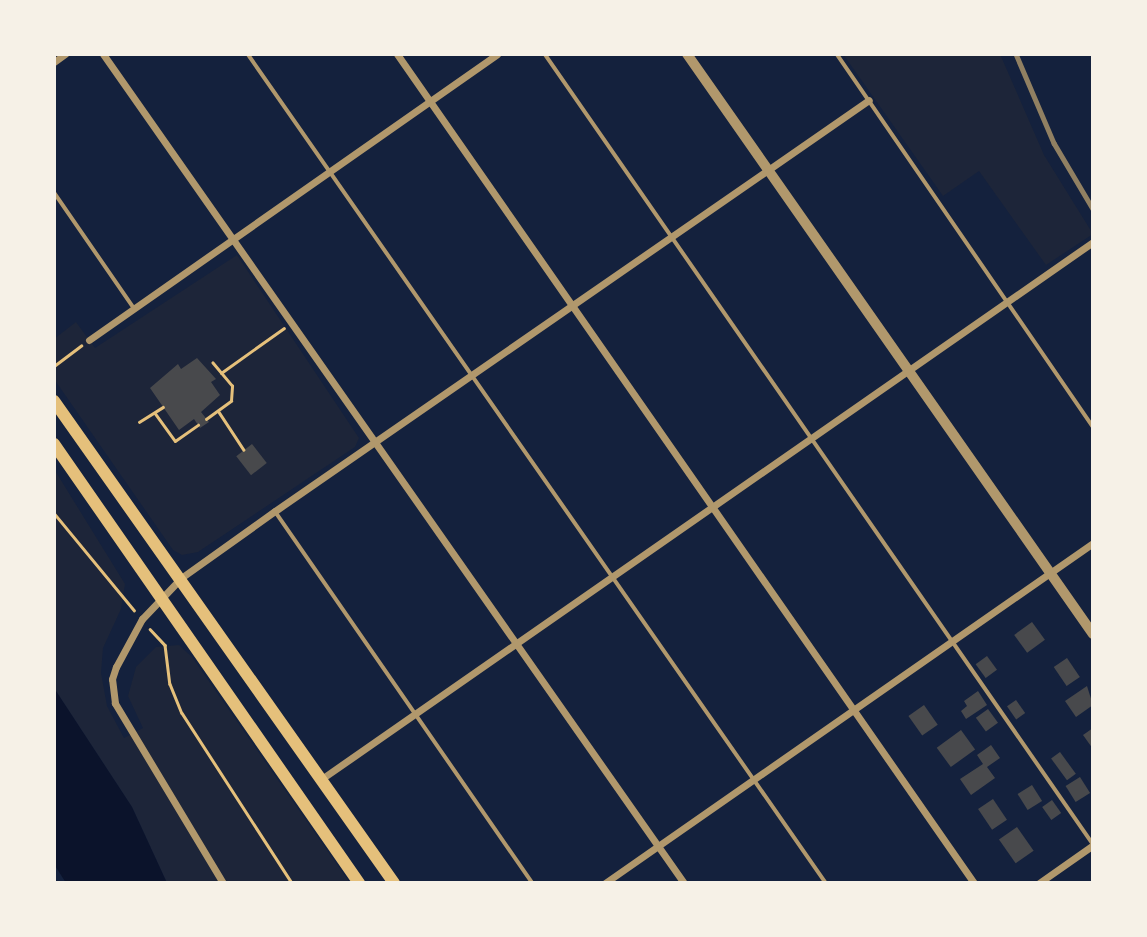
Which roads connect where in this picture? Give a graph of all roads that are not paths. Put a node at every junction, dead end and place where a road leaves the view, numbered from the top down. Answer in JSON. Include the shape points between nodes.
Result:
{"nodes":[{"id":1,"x":65,"y":54,"type":"edge"},
{"id":2,"x":103,"y":54,"type":"edge"},
{"id":3,"x":248,"y":54,"type":"edge"},
{"id":4,"x":397,"y":54,"type":"edge"},
{"id":5,"x":497,"y":54,"type":"edge"},
{"id":6,"x":545,"y":54,"type":"edge"},
{"id":7,"x":687,"y":54,"type":"edge"},
{"id":8,"x":837,"y":54,"type":"edge"},
{"id":9,"x":54,"y":62,"type":"edge"},
{"id":10,"x":869,"y":100,"type":"junction"},
{"id":11,"x":430,"y":102,"type":"junction"},
{"id":12,"x":330,"y":171,"type":"junction"},
{"id":13,"x":768,"y":173,"type":"junction"},
{"id":14,"x":54,"y":192,"type":"edge"},
{"id":15,"x":234,"y":237,"type":"junction"},
{"id":16,"x":672,"y":239,"type":"junction"},
{"id":17,"x":1093,"y":242,"type":"edge"},
{"id":18,"x":1006,"y":300,"type":"junction"},
{"id":19,"x":134,"y":308,"type":"junction"},
{"id":20,"x":572,"y":309,"type":"junction"},
{"id":21,"x":89,"y":340,"type":"road end"},
{"id":22,"x":908,"y":368,"type":"junction"},
{"id":23,"x":476,"y":376,"type":"junction"},
{"id":24,"x":54,"y":401,"type":"edge"},
{"id":25,"x":1093,"y":427,"type":"edge"},
{"id":26,"x":809,"y":438,"type":"junction"},
{"id":27,"x":373,"y":443,"type":"junction"},
{"id":28,"x":54,"y":444,"type":"edge"},
{"id":29,"x":712,"y":506,"type":"junction"},
{"id":30,"x":275,"y":511,"type":"junction"},
{"id":31,"x":1093,"y":543,"type":"edge"},
{"id":32,"x":1049,"y":572,"type":"junction"},
{"id":33,"x":614,"y":574,"type":"junction"},
{"id":34,"x":181,"y":578,"type":"junction"},
{"id":35,"x":159,"y":598,"type":"junction"},
{"id":36,"x":1093,"y":634,"type":"edge"},
{"id":37,"x":950,"y":642,"type":"junction"},
{"id":38,"x":519,"y":644,"type":"junction"},
{"id":39,"x":854,"y":710,"type":"junction"},
{"id":40,"x":415,"y":715,"type":"junction"},
{"id":41,"x":320,"y":780,"type":"junction"},
{"id":42,"x":755,"y":780,"type":"junction"},
{"id":43,"x":1093,"y":844,"type":"edge"},
{"id":44,"x":659,"y":846,"type":"junction"},
{"id":45,"x":223,"y":883,"type":"edge"},
{"id":46,"x":359,"y":883,"type":"edge"},
{"id":47,"x":394,"y":883,"type":"edge"},
{"id":48,"x":533,"y":883,"type":"edge"},
{"id":49,"x":605,"y":883,"type":"edge"},
{"id":50,"x":684,"y":883,"type":"edge"},
{"id":51,"x":826,"y":883,"type":"edge"},
{"id":52,"x":974,"y":883,"type":"edge"},
{"id":53,"x":1039,"y":883,"type":"edge"}],
"edges":[{"from":1,"to":9,"type":"street"},
{"from":2,"to":15,"type":"street"},
{"from":3,"to":12,"type":"lane"},
{"from":4,"to":11,"type":"street"},
{"from":5,"to":11,"type":"street"},
{"from":6,"to":16,"type":"lane"},
{"from":7,"to":13,"type":"street"},
{"from":8,"to":10,"type":"lane"},
{"from":10,"to":13,"type":"street"},
{"from":10,"to":18,"type":"lane"},
{"from":11,"to":12,"type":"street"},
{"from":11,"to":20,"type":"street"},
{"from":12,"to":15,"type":"street"},
{"from":12,"to":23,"type":"lane"},
{"from":13,"to":16,"type":"street"},
{"from":13,"to":22,"type":"street"},
{"from":14,"to":19,"type":"lane"},
{"from":15,"to":19,"type":"street"},
{"from":15,"to":27,"type":"street"},
{"from":16,"to":20,"type":"street"},
{"from":16,"to":26,"type":"lane"},
{"from":17,"to":18,"type":"street"},
{"from":18,"to":22,"type":"street"},
{"from":18,"to":25,"type":"lane"},
{"from":19,"to":21,"type":"street"},
{"from":20,"to":23,"type":"street"},
{"from":20,"to":29,"type":"street"},
{"from":22,"to":26,"type":"street"},
{"from":22,"to":32,"type":"street"},
{"from":23,"to":27,"type":"street"},
{"from":23,"to":33,"type":"lane"},
{"from":24,"to":34,"type":"highway"},
{"from":26,"to":29,"type":"street"},
{"from":26,"to":37,"type":"lane"},
{"from":27,"to":30,"type":"street"},
{"from":27,"to":38,"type":"street"},
{"from":28,"to":35,"type":"highway"},
{"from":29,"to":33,"type":"street"},
{"from":29,"to":39,"type":"street"},
{"from":30,"to":34,"type":"street"},
{"from":30,"to":40,"type":"lane"},
{"from":31,"to":32,"type":"street"},
{"from":32,"to":36,"type":"street"},
{"from":32,"to":37,"type":"street"},
{"from":33,"to":38,"type":"street"},
{"from":33,"to":42,"type":"lane"},
{"from":34,"to":35,"type":"street"},
{"from":34,"to":41,"type":"highway"},
{"from":35,"to":45,"type":"street","via":[[142,619],[112,679],[115,703]]},
{"from":35,"to":46,"type":"highway"},
{"from":37,"to":39,"type":"street"},
{"from":37,"to":43,"type":"lane"},
{"from":38,"to":40,"type":"street"},
{"from":38,"to":44,"type":"street"},
{"from":39,"to":42,"type":"street"},
{"from":39,"to":52,"type":"street"},
{"from":40,"to":41,"type":"street"},
{"from":40,"to":48,"type":"lane"},
{"from":41,"to":47,"type":"highway"},
{"from":42,"to":44,"type":"street"},
{"from":42,"to":51,"type":"lane"},
{"from":43,"to":53,"type":"street"},
{"from":44,"to":49,"type":"street"},
{"from":44,"to":50,"type":"street"}]}
